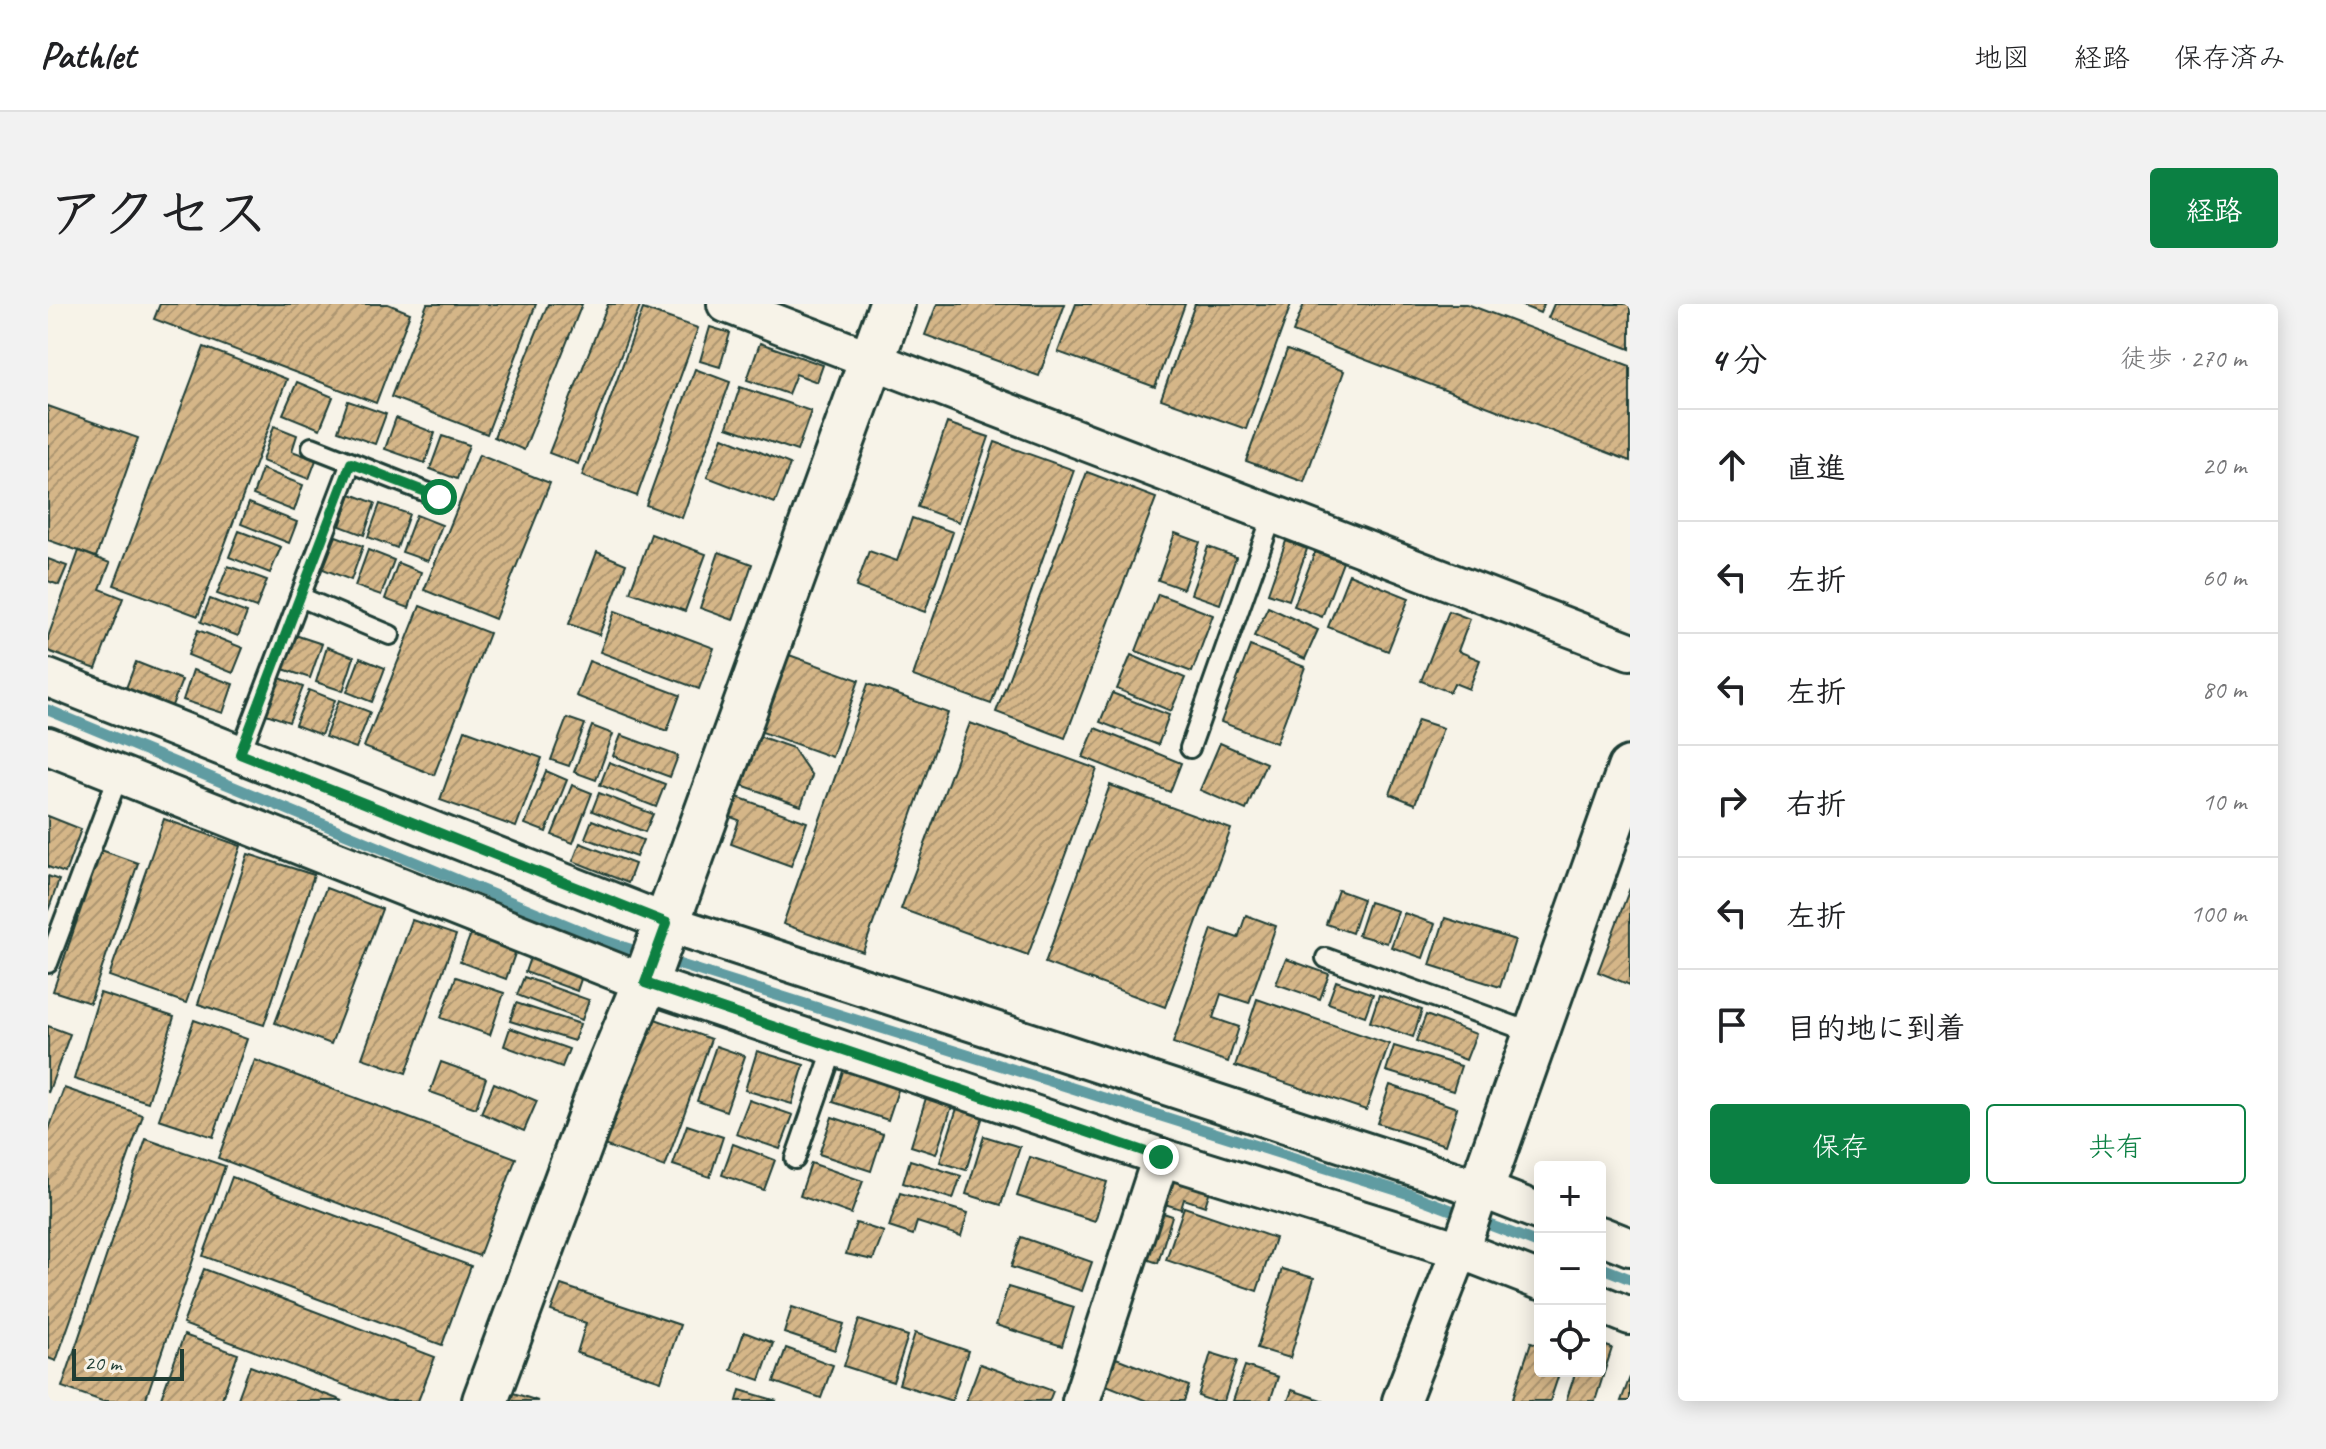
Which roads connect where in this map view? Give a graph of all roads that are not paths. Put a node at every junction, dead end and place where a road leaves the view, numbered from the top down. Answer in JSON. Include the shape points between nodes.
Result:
{"nodes":[{"id":1,"x":726,"y":304,"type":"edge"},
{"id":2,"x":892,"y":304,"type":"edge"},
{"id":3,"x":872,"y":359,"type":"junction"},
{"id":4,"x":312,"y":447,"type":"dead end"},
{"id":5,"x":351,"y":463,"type":"junction"},
{"id":6,"x":439,"y":497,"type":"dead end"},
{"id":7,"x":1273,"y":514,"type":"junction"},
{"id":8,"x":300,"y":597,"type":"junction"},
{"id":9,"x":390,"y":635,"type":"dead end"},
{"id":10,"x":1630,"y":651,"type":"edge"},
{"id":11,"x":48,"y":678,"type":"edge"},
{"id":12,"x":48,"y":746,"type":"edge"},
{"id":13,"x":1190,"y":748,"type":"dead end"},
{"id":14,"x":240,"y":754,"type":"junction"},
{"id":15,"x":1630,"y":769,"type":"edge"},
{"id":16,"x":119,"y":774,"type":"junction"},
{"id":17,"x":665,"y":928,"type":"junction"},
{"id":18,"x":1326,"y":958,"type":"dead end"},
{"id":19,"x":48,"y":963,"type":"edge"},
{"id":20,"x":646,"y":982,"type":"junction"},
{"id":21,"x":1536,"y":1034,"type":"junction"},
{"id":22,"x":834,"y":1047,"type":"junction"},
{"id":23,"x":1161,"y":1157,"type":"junction"},
{"id":24,"x":795,"y":1159,"type":"dead end"},
{"id":25,"x":1534,"y":1213,"type":"edge"},
{"id":26,"x":1471,"y":1218,"type":"junction"},
{"id":27,"x":1606,"y":1237,"type":"edge"},
{"id":28,"x":1630,"y":1247,"type":"edge"},
{"id":29,"x":1534,"y":1276,"type":"edge"},
{"id":30,"x":1602,"y":1305,"type":"edge"},
{"id":31,"x":1630,"y":1316,"type":"edge"},
{"id":32,"x":485,"y":1401,"type":"edge"},
{"id":33,"x":1081,"y":1401,"type":"edge"},
{"id":34,"x":1401,"y":1401,"type":"edge"}],
"edges":[{"from":1,"to":3,"type":"street"},
{"from":2,"to":3,"type":"street"},
{"from":3,"to":7,"type":"street"},
{"from":3,"to":17,"type":"street"},
{"from":4,"to":5,"type":"lane"},
{"from":5,"to":6,"type":"lane"},
{"from":5,"to":8,"type":"lane"},
{"from":7,"to":10,"type":"street"},
{"from":7,"to":13,"type":"lane"},
{"from":8,"to":9,"type":"lane"},
{"from":8,"to":14,"type":"lane"},
{"from":11,"to":14,"type":"street"},
{"from":12,"to":16,"type":"street"},
{"from":14,"to":17,"type":"street"},
{"from":15,"to":21,"type":"street"},
{"from":16,"to":19,"type":"lane"},
{"from":16,"to":20,"type":"street"},
{"from":17,"to":20,"type":"street"},
{"from":17,"to":26,"type":"street"},
{"from":18,"to":21,"type":"lane"},
{"from":20,"to":22,"type":"street"},
{"from":20,"to":32,"type":"street"},
{"from":21,"to":26,"type":"street"},
{"from":22,"to":23,"type":"street"},
{"from":22,"to":24,"type":"lane"},
{"from":23,"to":26,"type":"street"},
{"from":23,"to":33,"type":"street"},
{"from":25,"to":26,"type":"street"},
{"from":26,"to":29,"type":"street"},
{"from":26,"to":34,"type":"street"},
{"from":27,"to":28,"type":"street"},
{"from":30,"to":31,"type":"street"}]}
